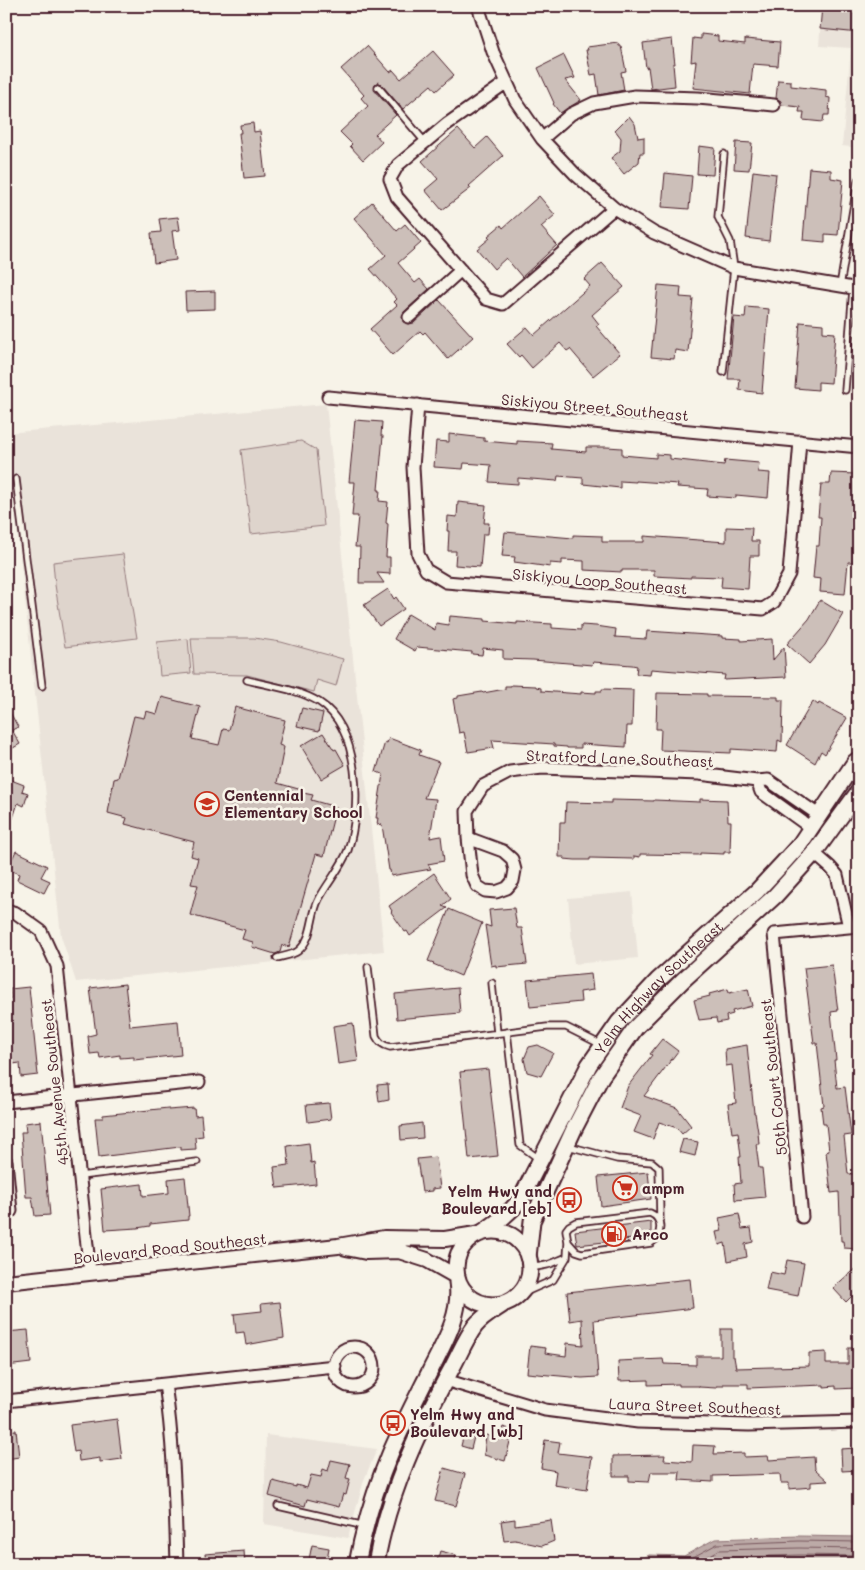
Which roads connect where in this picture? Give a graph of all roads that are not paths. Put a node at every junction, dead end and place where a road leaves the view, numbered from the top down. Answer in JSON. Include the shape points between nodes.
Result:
{"nodes":[{"id":1,"x":478,"y":6,"type":"edge"},
{"id":2,"x":507,"y":82,"type":"junction"},
{"id":3,"x":378,"y":87,"type":"dead end"},
{"id":4,"x":774,"y":105,"type":"dead end"},
{"id":5,"x":542,"y":139,"type":"junction"},
{"id":6,"x":425,"y":142,"type":"junction"},
{"id":7,"x":724,"y":154,"type":"dead end"},
{"id":8,"x":858,"y":180,"type":"edge"},
{"id":9,"x":614,"y":208,"type":"junction"},
{"id":10,"x":734,"y":268,"type":"junction"},
{"id":11,"x":461,"y":270,"type":"junction"},
{"id":12,"x":840,"y":286,"type":"junction"},
{"id":13,"x":856,"y":289,"type":"edge"},
{"id":14,"x":409,"y":317,"type":"dead end"},
{"id":15,"x":723,"y":372,"type":"dead end"},
{"id":16,"x":845,"y":390,"type":"dead end"},
{"id":17,"x":328,"y":397,"type":"dead end"},
{"id":18,"x":418,"y":405,"type":"junction"},
{"id":19,"x":800,"y":441,"type":"junction"},
{"id":20,"x":859,"y":446,"type":"edge"},
{"id":21,"x":16,"y":479,"type":"dead end"},
{"id":22,"x":247,"y":680,"type":"dead end"},
{"id":23,"x":42,"y":686,"type":"dead end"},
{"id":24,"x":859,"y":759,"type":"edge"},
{"id":25,"x":859,"y":792,"type":"edge"},
{"id":26,"x":815,"y":822,"type":"junction"},
{"id":27,"x":468,"y":838,"type":"junction"},
{"id":28,"x":814,"y":853,"type":"junction"},
{"id":29,"x":6,"y":910,"type":"edge"},
{"id":30,"x":854,"y":927,"type":"edge"},
{"id":31,"x":277,"y":958,"type":"dead end"},
{"id":32,"x":368,"y":967,"type":"dead end"},
{"id":33,"x":492,"y":983,"type":"dead end"},
{"id":34,"x":507,"y":1032,"type":"junction"},
{"id":35,"x":497,"y":1033,"type":"junction"},
{"id":36,"x":602,"y":1045,"type":"junction"},
{"id":37,"x":199,"y":1082,"type":"dead end"},
{"id":38,"x":71,"y":1096,"type":"junction"},
{"id":39,"x":6,"y":1102,"type":"edge"},
{"id":40,"x":566,"y":1146,"type":"junction"},
{"id":41,"x":540,"y":1160,"type":"junction"},
{"id":42,"x":6,"y":1161,"type":"edge"},
{"id":43,"x":197,"y":1162,"type":"dead end"},
{"id":44,"x":80,"y":1176,"type":"junction"},
{"id":45,"x":11,"y":1211,"type":"dead end"},
{"id":46,"x":802,"y":1217,"type":"dead end"},
{"id":47,"x":660,"y":1222,"type":"junction"},
{"id":48,"x":480,"y":1233,"type":"junction"},
{"id":49,"x":568,"y":1242,"type":"junction"},
{"id":50,"x":338,"y":1246,"type":"junction"},
{"id":51,"x":567,"y":1257,"type":"junction"},
{"id":52,"x":529,"y":1262,"type":"junction"},
{"id":53,"x":90,"y":1273,"type":"junction"},
{"id":54,"x":457,"y":1280,"type":"junction"},
{"id":55,"x":6,"y":1282,"type":"edge"},
{"id":56,"x":519,"y":1295,"type":"junction"},
{"id":57,"x":502,"y":1305,"type":"junction"},
{"id":58,"x":334,"y":1366,"type":"dead end"},
{"id":59,"x":445,"y":1380,"type":"junction"},
{"id":60,"x":164,"y":1384,"type":"junction"},
{"id":61,"x":6,"y":1400,"type":"edge"},
{"id":62,"x":859,"y":1422,"type":"edge"},
{"id":63,"x":278,"y":1506,"type":"dead end"},
{"id":64,"x":365,"y":1526,"type":"junction"},
{"id":65,"x":177,"y":1564,"type":"edge"},
{"id":66,"x":357,"y":1564,"type":"edge"},
{"id":67,"x":376,"y":1564,"type":"edge"}],
"edges":[{"from":1,"to":2,"type":"street"},
{"from":2,"to":5,"type":"street","via":[[515,100]]},
{"from":2,"to":6,"type":"street"},
{"from":3,"to":6,"type":"lane"},
{"from":4,"to":5,"type":"street","via":[[635,96],[594,103],[571,114]]},
{"from":5,"to":9,"type":"street"},
{"from":6,"to":11,"type":"street","via":[[398,164],[390,179],[397,197]]},
{"from":7,"to":10,"type":"lane","via":[[718,217],[730,241]]},
{"from":8,"to":12,"type":"lane"},
{"from":9,"to":10,"type":"street","via":[[654,233]]},
{"from":9,"to":11,"type":"street","via":[[503,304],[486,299]]},
{"from":10,"to":12,"type":"street"},
{"from":10,"to":15,"type":"lane"},
{"from":11,"to":14,"type":"street"},
{"from":12,"to":13,"type":"street"},
{"from":13,"to":16,"type":"lane"},
{"from":17,"to":18,"type":"street","name":"Siskiyou Street Southeast"},
{"from":18,"to":19,"type":"street","name":"Siskiyou Street Southeast"},
{"from":18,"to":19,"type":"street","name":"Siskiyou Loop Southeast","via":[[413,467],[418,554],[426,570],[446,582],[763,609],[774,602],[789,574]]},
{"from":19,"to":20,"type":"street","name":"Siskiyou Street Southeast"},
{"from":21,"to":23,"type":"lane"},
{"from":22,"to":31,"type":"lane","via":[[308,696],[330,711],[339,721],[347,739],[356,785],[352,835],[347,852],[318,900],[307,940],[297,952]]},
{"from":24,"to":26,"type":"main road","name":"Yelm Highway Southeast"},
{"from":25,"to":28,"type":"main road","name":"Yelm Highway Southeast"},
{"from":26,"to":27,"type":"street","name":"Stratford Lane Southeast","via":[[768,780],[542,768],[510,772],[483,786],[467,812]]},
{"from":26,"to":36,"type":"main road","name":"Yelm Highway Southeast","via":[[800,844],[757,891],[639,1000]]},
{"from":27,"to":27,"type":"street","name":"Stratford Lane Southeast","via":[[472,875],[477,886],[496,892],[507,888],[513,881],[515,870],[512,859],[503,851]]},
{"from":28,"to":30,"type":"street","via":[[837,875]]},
{"from":28,"to":40,"type":"main road","name":"Yelm Highway Southeast","via":[[775,896],[636,1027],[601,1077]]},
{"from":29,"to":38,"type":"street","name":"45th Avenue Southeast","via":[[16,913],[41,931],[57,966]]},
{"from":30,"to":46,"type":"street","name":"50th Court Southeast","via":[[774,934]]},
{"from":32,"to":35,"type":"lane","via":[[376,1036],[384,1045],[390,1047]]},
{"from":33,"to":35,"type":"lane"},
{"from":34,"to":35,"type":"lane"},
{"from":34,"to":36,"type":"lane","via":[[566,1027]]},
{"from":34,"to":41,"type":"lane","via":[[520,1145]]},
{"from":36,"to":41,"type":"main road","name":"Yelm Highway Southeast"},
{"from":37,"to":38,"type":"street"},
{"from":38,"to":39,"type":"street"},
{"from":38,"to":44,"type":"street","name":"45th Avenue Southeast"},
{"from":40,"to":47,"type":"lane","via":[[617,1159],[652,1162],[659,1168]]},
{"from":40,"to":52,"type":"main road","name":"Yelm Highway Southeast","via":[[532,1221]]},
{"from":41,"to":48,"type":"main road","name":"Yelm Highway Southeast","via":[[512,1210]]},
{"from":42,"to":45,"type":"street"},
{"from":43,"to":44,"type":"lane"},
{"from":44,"to":53,"type":"street","name":"45th Avenue Southeast"},
{"from":47,"to":49,"type":"lane","via":[[660,1232],[651,1244],[582,1253]]},
{"from":47,"to":49,"type":"lane","via":[[650,1213],[576,1222],[566,1230]]},
{"from":48,"to":50,"type":"street","name":"Boulevard Road Southeast","via":[[445,1239],[384,1238]]},
{"from":48,"to":52,"type":"main road","via":[[497,1230],[507,1233],[520,1243]]},
{"from":48,"to":54,"type":"main road","via":[[460,1250],[456,1260]]},
{"from":49,"to":51,"type":"lane"},
{"from":50,"to":53,"type":"street","name":"Boulevard Road Southeast"},
{"from":50,"to":54,"type":"street","name":"Boulevard Road Southeast","via":[[366,1252],[399,1251],[427,1260]]},
{"from":51,"to":52,"type":"lane","via":[[546,1266]]},
{"from":51,"to":56,"type":"lane","via":[[553,1280]]},
{"from":52,"to":56,"type":"main road","via":[[529,1277]]},
{"from":53,"to":55,"type":"street","name":"Boulevard Road Southeast"},
{"from":54,"to":57,"type":"main road","via":[[467,1295],[480,1304]]},
{"from":54,"to":64,"type":"main road","via":[[459,1292],[452,1327],[390,1453]]},
{"from":56,"to":57,"type":"main road"},
{"from":57,"to":59,"type":"main road","via":[[475,1326]]},
{"from":58,"to":60,"type":"street"},
{"from":59,"to":62,"type":"street","name":"Laura Street Southeast","via":[[545,1410],[638,1422],[749,1425]]},
{"from":59,"to":67,"type":"main road","via":[[396,1488]]},
{"from":60,"to":61,"type":"street"},
{"from":60,"to":65,"type":"street","via":[[176,1501]]},
{"from":63,"to":64,"type":"lane"},
{"from":64,"to":66,"type":"main road"}]}
